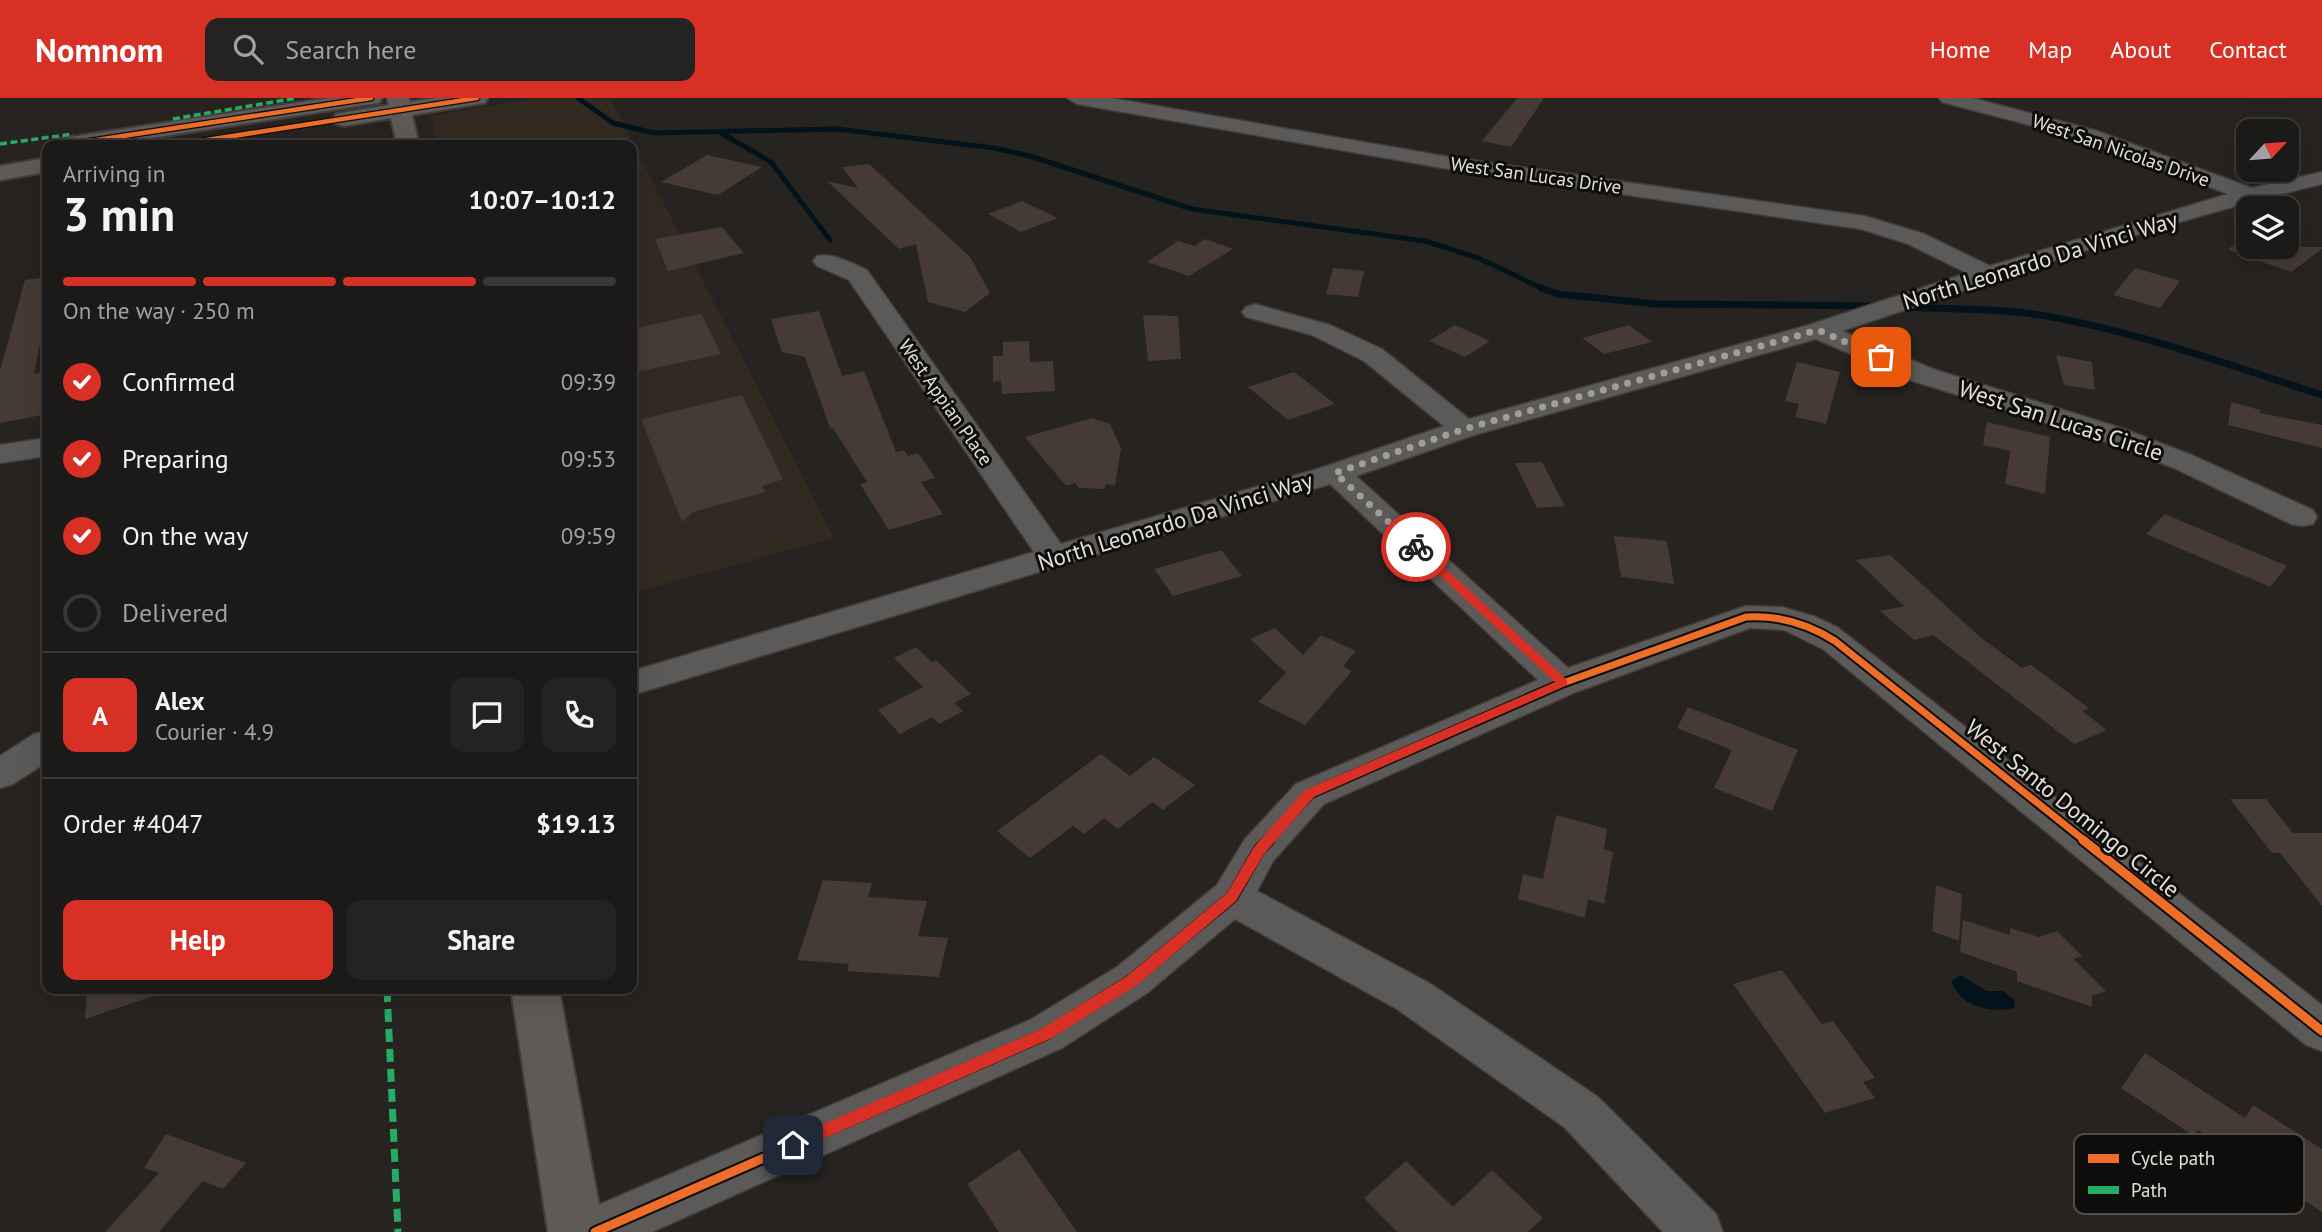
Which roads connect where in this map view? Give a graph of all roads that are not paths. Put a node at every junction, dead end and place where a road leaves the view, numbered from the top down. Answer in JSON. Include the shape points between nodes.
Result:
{"nodes":[{"id":1,"x":372,"y":98,"type":"edge"},
{"id":2,"x":477,"y":98,"type":"edge"},
{"id":3,"x":1077,"y":98,"type":"edge"},
{"id":4,"x":1964,"y":99,"type":"edge"},
{"id":5,"x":399,"y":104,"type":"edge"},
{"id":6,"x":350,"y":114,"type":"edge"},
{"id":7,"x":111,"y":140,"type":"edge"},
{"id":8,"x":204,"y":140,"type":"edge"},
{"id":9,"x":407,"y":140,"type":"edge"},
{"id":10,"x":42,"y":149,"type":"edge"},
{"id":11,"x":0,"y":155,"type":"edge"},
{"id":12,"x":42,"y":166,"type":"edge"},
{"id":13,"x":0,"y":173,"type":"edge"},
{"id":14,"x":2322,"y":178,"type":"edge"},
{"id":15,"x":2250,"y":195,"type":"junction"},
{"id":16,"x":825,"y":261,"type":"dead end"},
{"id":17,"x":1988,"y":274,"type":"junction"},
{"id":18,"x":1255,"y":312,"type":"dead end"},
{"id":19,"x":1818,"y":330,"type":"junction"},
{"id":20,"x":1464,"y":429,"type":"junction"},
{"id":21,"x":42,"y":448,"type":"edge"},
{"id":22,"x":0,"y":454,"type":"edge"},
{"id":23,"x":1335,"y":473,"type":"junction"},
{"id":24,"x":2302,"y":517,"type":"dead end"},
{"id":25,"x":1054,"y":558,"type":"junction"},
{"id":26,"x":637,"y":682,"type":"edge"},
{"id":27,"x":1563,"y":683,"type":"junction"},
{"id":28,"x":42,"y":747,"type":"edge"},
{"id":29,"x":0,"y":775,"type":"edge"},
{"id":30,"x":1232,"y":897,"type":"junction"},
{"id":31,"x":537,"y":994,"type":"edge"},
{"id":32,"x":2322,"y":1031,"type":"edge"},
{"id":33,"x":576,"y":1232,"type":"edge"},
{"id":34,"x":595,"y":1232,"type":"edge"},
{"id":35,"x":1698,"y":1232,"type":"edge"}],
"edges":[{"from":1,"to":6,"type":"main road"},
{"from":2,"to":5,"type":"main road"},
{"from":3,"to":17,"type":"street","name":"West San Lucas Drive","via":[[1449,163],[1865,223],[1916,239]]},
{"from":4,"to":15,"type":"street","name":"West San Nicolas Drive","via":[[2103,139]]},
{"from":5,"to":6,"type":"main road"},
{"from":5,"to":9,"type":"main road"},
{"from":6,"to":7,"type":"main road"},
{"from":6,"to":8,"type":"main road"},
{"from":10,"to":11,"type":"main road"},
{"from":12,"to":13,"type":"main road"},
{"from":14,"to":15,"type":"street","name":"North Leonardo Da Vinci Way"},
{"from":15,"to":17,"type":"street","name":"North Leonardo Da Vinci Way"},
{"from":16,"to":25,"type":"street","name":"West Appian Place","via":[[858,275]]},
{"from":17,"to":19,"type":"street","name":"North Leonardo Da Vinci Way"},
{"from":18,"to":20,"type":"street","via":[[1321,330],[1373,355]]},
{"from":19,"to":20,"type":"street","name":"North Leonardo Da Vinci Way"},
{"from":19,"to":24,"type":"street","name":"West San Lucas Circle","via":[[1923,375],[2161,453]]},
{"from":20,"to":23,"type":"street","name":"North Leonardo Da Vinci Way"},
{"from":21,"to":22,"type":"street"},
{"from":23,"to":25,"type":"street","name":"North Leonardo Da Vinci Way"},
{"from":23,"to":27,"type":"street"},
{"from":25,"to":26,"type":"street","name":"North Leonardo Da Vinci Way"},
{"from":27,"to":30,"type":"street","via":[[1310,794],[1259,850]]},
{"from":27,"to":32,"type":"street","name":"West Santo Domingo Circle","via":[[1746,617],[1796,612]]},
{"from":28,"to":29,"type":"street"},
{"from":30,"to":34,"type":"street","via":[[1132,981],[1046,1034]]},
{"from":30,"to":35,"type":"street","via":[[1413,996],[1581,1112]]},
{"from":31,"to":33,"type":"main road"}]}
